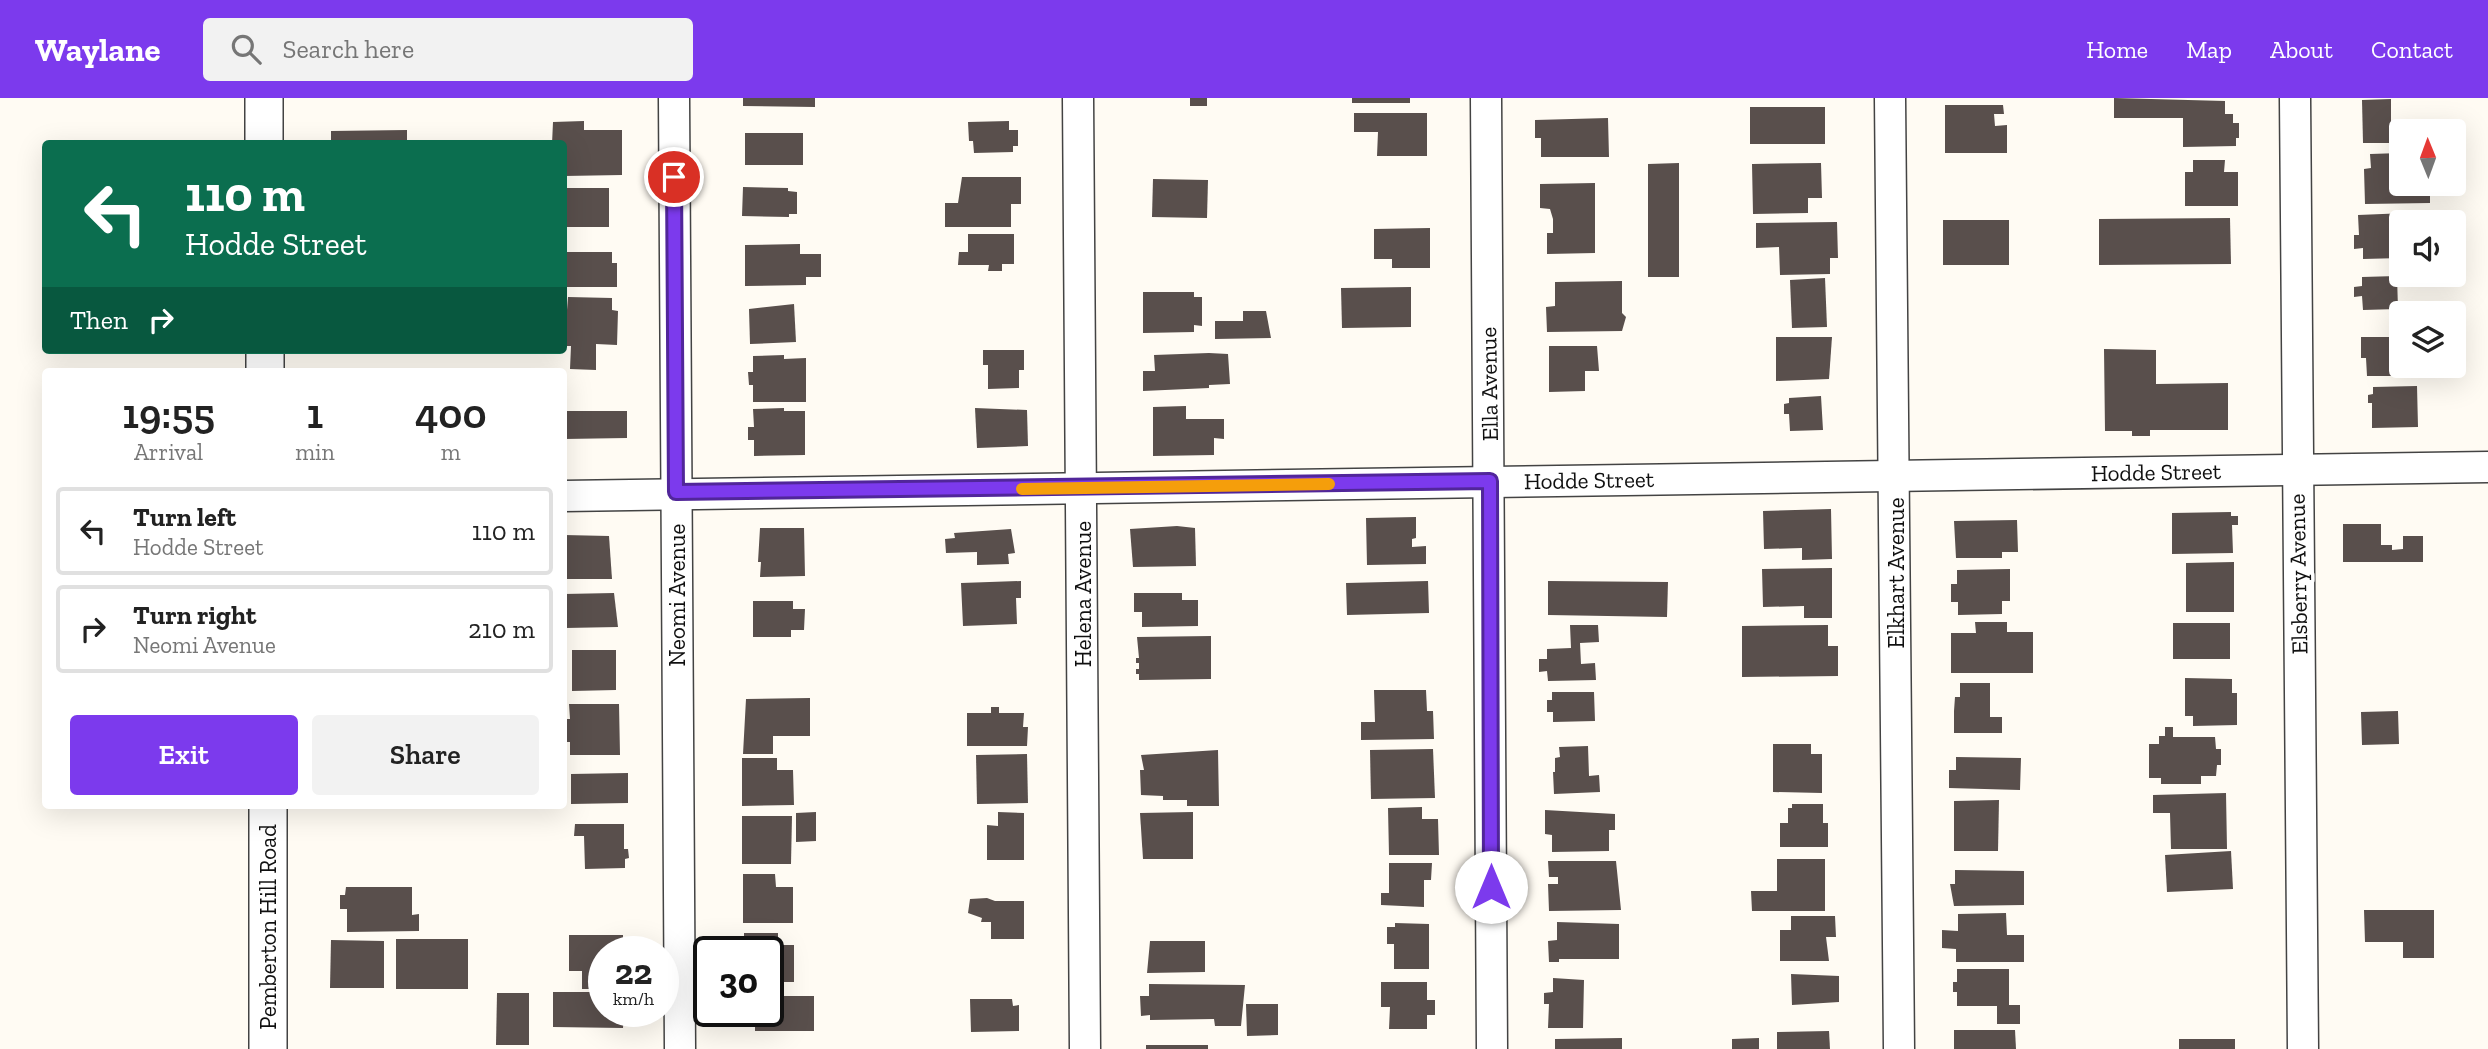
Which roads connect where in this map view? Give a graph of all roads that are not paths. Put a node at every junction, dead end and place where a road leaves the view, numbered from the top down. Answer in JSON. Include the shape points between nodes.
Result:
{"nodes":[{"id":1,"x":264,"y":98,"type":"edge"},
{"id":2,"x":674,"y":98,"type":"edge"},
{"id":3,"x":1078,"y":98,"type":"edge"},
{"id":4,"x":1486,"y":98,"type":"edge"},
{"id":5,"x":1890,"y":98,"type":"edge"},
{"id":6,"x":2295,"y":98,"type":"edge"},
{"id":7,"x":264,"y":140,"type":"edge"},
{"id":8,"x":2488,"y":467,"type":"edge"},
{"id":9,"x":2297,"y":471,"type":"junction"},
{"id":10,"x":1895,"y":475,"type":"junction"},
{"id":11,"x":1490,"y":481,"type":"junction"},
{"id":12,"x":1082,"y":488,"type":"junction"},
{"id":13,"x":676,"y":492,"type":"junction"},
{"id":14,"x":567,"y":496,"type":"edge"},
{"id":15,"x":268,"y":809,"type":"edge"},
{"id":16,"x":268,"y":1049,"type":"edge"},
{"id":17,"x":680,"y":1049,"type":"edge"},
{"id":18,"x":1085,"y":1049,"type":"edge"},
{"id":19,"x":1492,"y":1049,"type":"edge"},
{"id":20,"x":1899,"y":1049,"type":"edge"},
{"id":21,"x":2302,"y":1049,"type":"edge"}],
"edges":[{"from":1,"to":7,"type":"street"},
{"from":2,"to":13,"type":"street","name":"Neomi Avenue"},
{"from":3,"to":12,"type":"street","name":"Helena Avenue"},
{"from":4,"to":11,"type":"street","name":"Ella Avenue"},
{"from":5,"to":10,"type":"street","name":"Elkhart Avenue"},
{"from":6,"to":9,"type":"street","name":"Elsberry Avenue"},
{"from":8,"to":9,"type":"street","name":"Hodde Street"},
{"from":9,"to":10,"type":"street","name":"Hodde Street"},
{"from":9,"to":21,"type":"street","name":"Elsberry Avenue"},
{"from":10,"to":11,"type":"street","name":"Hodde Street"},
{"from":10,"to":20,"type":"street","name":"Elkhart Avenue"},
{"from":11,"to":12,"type":"street","name":"Hodde Street"},
{"from":11,"to":19,"type":"street","name":"Ella Avenue"},
{"from":12,"to":13,"type":"street","name":"Hodde Street"},
{"from":12,"to":18,"type":"street","name":"Helena Avenue"},
{"from":13,"to":14,"type":"street","name":"Hodde Street"},
{"from":13,"to":17,"type":"street","name":"Neomi Avenue"},
{"from":15,"to":16,"type":"street","name":"Pemberton Hill Road"}]}
